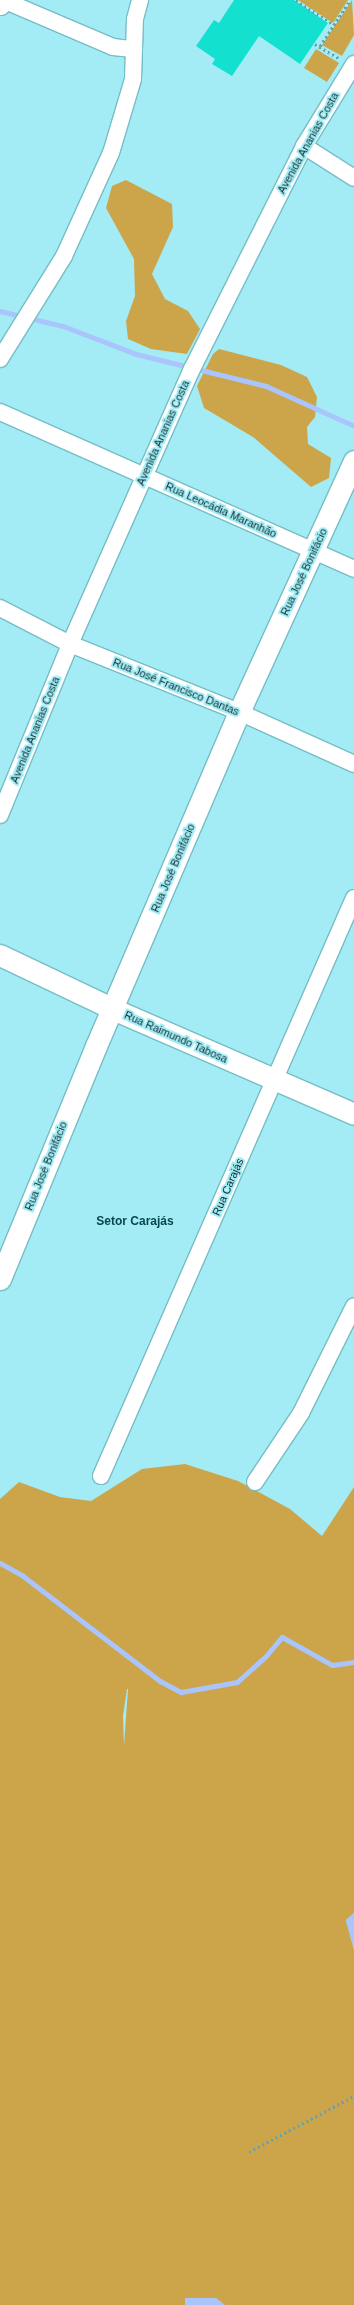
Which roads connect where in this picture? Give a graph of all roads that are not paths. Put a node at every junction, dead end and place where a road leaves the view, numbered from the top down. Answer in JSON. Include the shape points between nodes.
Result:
{"nodes":[{"id":1,"x":3,"y":0,"type":"edge"},
{"id":2,"x":140,"y":0,"type":"edge"},
{"id":3,"x":0,"y":4,"type":"edge"},
{"id":4,"x":133,"y":49,"type":"junction"},
{"id":5,"x":353,"y":66,"type":"edge"},
{"id":6,"x":304,"y":146,"type":"junction"},
{"id":7,"x":354,"y":178,"type":"edge"},
{"id":8,"x":0,"y":359,"type":"edge"},
{"id":9,"x":0,"y":412,"type":"edge"},
{"id":10,"x":354,"y":461,"type":"edge"},
{"id":11,"x":144,"y":477,"type":"junction"},
{"id":12,"x":314,"y":551,"type":"junction"},
{"id":13,"x":354,"y":569,"type":"edge"},
{"id":14,"x":0,"y":608,"type":"edge"},
{"id":15,"x":70,"y":644,"type":"junction"},
{"id":16,"x":238,"y":712,"type":"junction"},
{"id":17,"x":354,"y":764,"type":"edge"},
{"id":18,"x":0,"y":815,"type":"edge"},
{"id":19,"x":354,"y":898,"type":"edge"},
{"id":20,"x":0,"y":955,"type":"edge"},
{"id":21,"x":113,"y":1009,"type":"junction"},
{"id":22,"x":275,"y":1080,"type":"junction"},
{"id":23,"x":354,"y":1114,"type":"edge"},
{"id":24,"x":0,"y":1279,"type":"edge"},
{"id":25,"x":354,"y":1306,"type":"edge"},
{"id":26,"x":101,"y":1476,"type":"dead end"},
{"id":27,"x":255,"y":1482,"type":"dead end"}],
"edges":[{"from":1,"to":3,"type":"street"},
{"from":1,"to":4,"type":"street","via":[[113,47]]},
{"from":2,"to":4,"type":"street","via":[[134,18]]},
{"from":4,"to":8,"type":"street","via":[[134,79],[111,153],[64,256]]},
{"from":5,"to":6,"type":"street","name":"Avenida Ananias Costa"},
{"from":6,"to":7,"type":"street"},
{"from":6,"to":11,"type":"street","name":"Avenida Ananias Costa","via":[[200,352]]},
{"from":9,"to":11,"type":"street","name":"Rua Leocádia Maranhão"},
{"from":10,"to":12,"type":"street","name":"Rua José Bonifácio"},
{"from":11,"to":12,"type":"street","name":"Rua Leocádia Maranhão"},
{"from":11,"to":15,"type":"street","name":"Avenida Ananias Costa"},
{"from":12,"to":13,"type":"street","name":"Rua Leocádia Maranhão"},
{"from":12,"to":16,"type":"street","name":"Rua José Bonifácio"},
{"from":14,"to":15,"type":"street","name":"Rua José Francisco Dantas"},
{"from":15,"to":16,"type":"street","name":"Rua José Francisco Dantas"},
{"from":15,"to":18,"type":"street","name":"Avenida Ananias Costa"},
{"from":16,"to":17,"type":"street","name":"Rua José Francisco Dantas"},
{"from":16,"to":21,"type":"street","name":"Rua José Bonifácio"},
{"from":19,"to":22,"type":"street","name":"Rua Carajás"},
{"from":20,"to":21,"type":"street","name":"Rua Raimundo Tabosa"},
{"from":21,"to":22,"type":"street","name":"Rua Raimundo Tabosa"},
{"from":21,"to":24,"type":"street","name":"Rua José Bonifácio"},
{"from":22,"to":23,"type":"street","name":"Rua Raimundo Tabosa"},
{"from":22,"to":26,"type":"street","name":"Rua Carajás"},
{"from":25,"to":27,"type":"street","via":[[301,1413]]}]}
